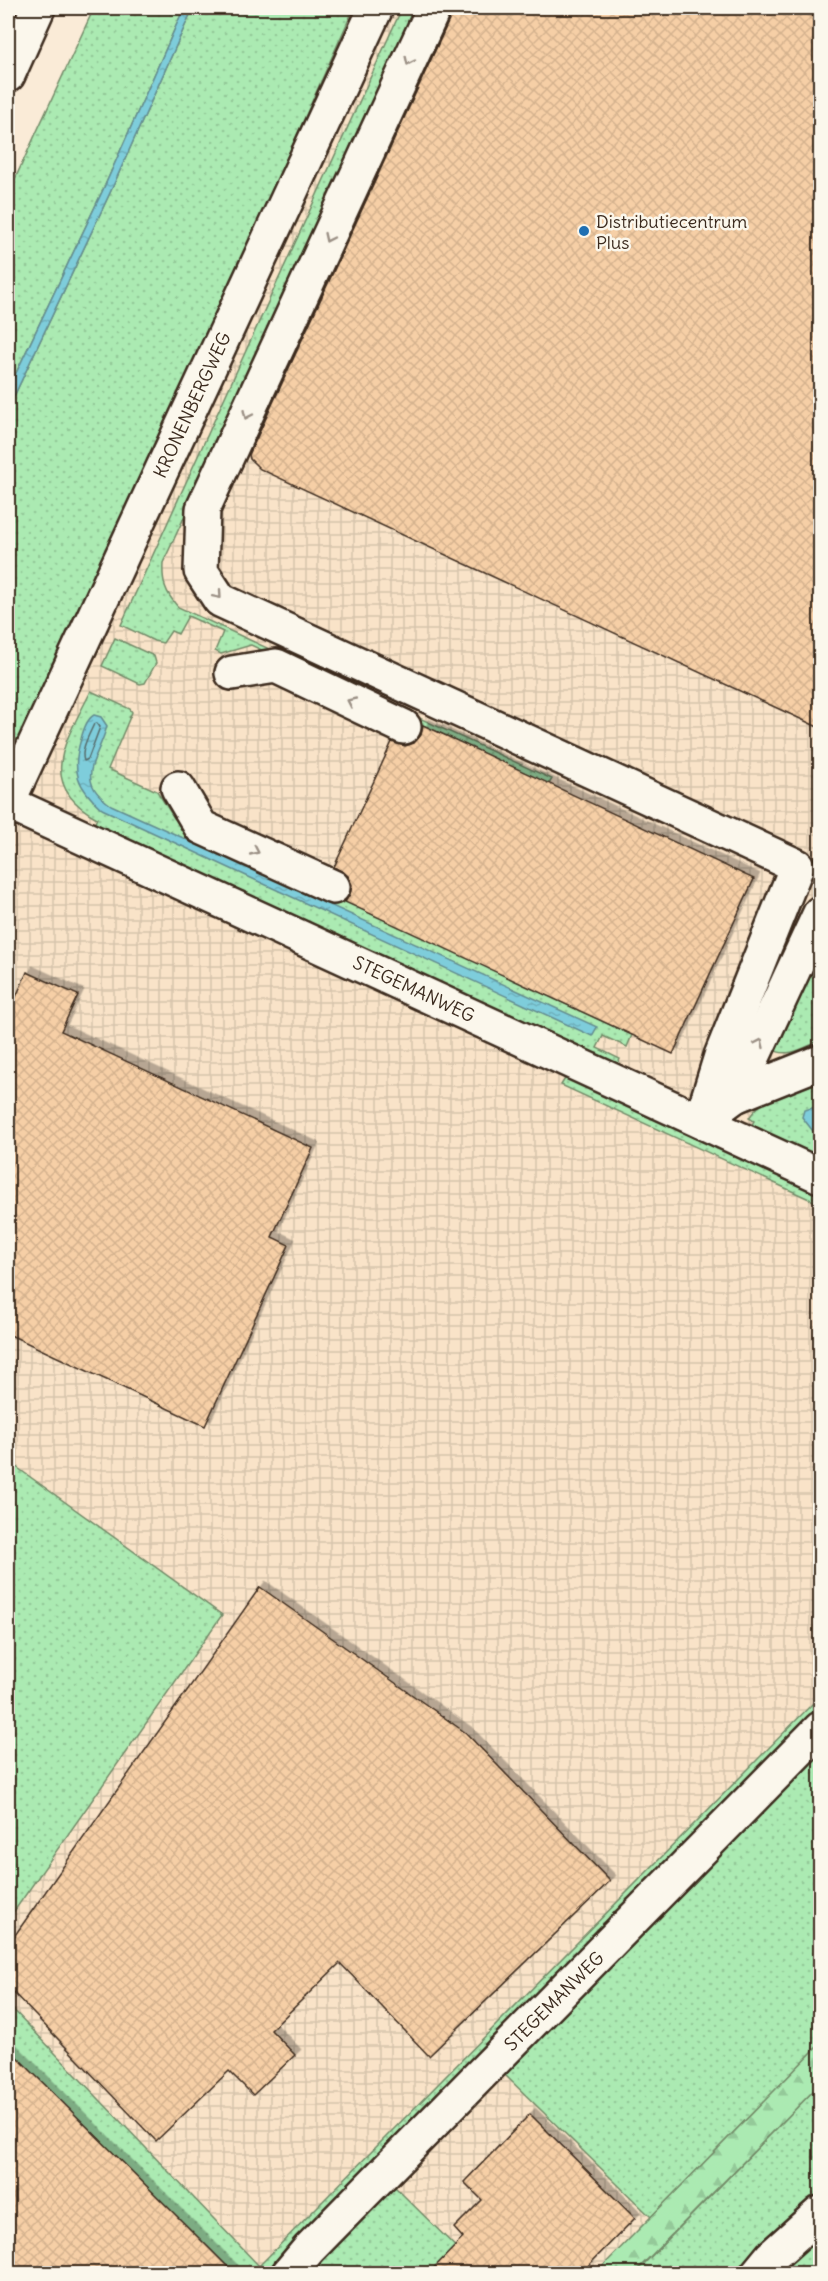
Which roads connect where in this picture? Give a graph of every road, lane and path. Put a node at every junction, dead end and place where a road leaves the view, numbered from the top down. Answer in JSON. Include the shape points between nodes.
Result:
{"nodes":[{"id":1,"x":38,"y":8,"type":"edge"},
{"id":2,"x":376,"y":8,"type":"edge"},
{"id":3,"x":434,"y":8,"type":"edge"},
{"id":4,"x":8,"y":75,"type":"edge"},
{"id":5,"x":232,"y":673,"type":"dead end"},
{"id":6,"x":404,"y":726,"type":"dead end"},
{"id":7,"x":178,"y":788,"type":"dead end"},
{"id":8,"x":8,"y":803,"type":"edge"},
{"id":9,"x":809,"y":873,"type":"edge"},
{"id":10,"x":333,"y":887,"type":"dead end"},
{"id":11,"x":820,"y":914,"type":"edge"},
{"id":12,"x":820,"y":1062,"type":"edge"},
{"id":13,"x":735,"y":1096,"type":"junction"},
{"id":14,"x":701,"y":1121,"type":"junction"},
{"id":15,"x":820,"y":1176,"type":"edge"},
{"id":16,"x":820,"y":1729,"type":"edge"},
{"id":17,"x":820,"y":2213,"type":"edge"},
{"id":18,"x":288,"y":2274,"type":"edge"},
{"id":19,"x":757,"y":2274,"type":"edge"}],
"edges":[{"from":1,"to":4,"type":"main road"},
{"from":2,"to":8,"type":"main road","name":"KRONENBERGWEG"},
{"from":3,"to":9,"type":"main road","one_way":true,"via":[[204,509],[201,571],[220,600]]},
{"from":6,"to":5,"type":"main road","one_way":true,"via":[[276,666]]},
{"from":7,"to":10,"type":"main road","one_way":true,"via":[[201,827]]},
{"from":8,"to":14,"type":"main road","name":"STEGEMANWEG"},
{"from":9,"to":14,"type":"main road","via":[[721,1056]]},
{"from":13,"to":11,"type":"main road","one_way":true},
{"from":12,"to":13,"type":"main road"},
{"from":13,"to":14,"type":"main road"},
{"from":14,"to":15,"type":"main road","name":"STEGEMANWEG"},
{"from":16,"to":18,"type":"main road","name":"STEGEMANWEG"},
{"from":17,"to":19,"type":"main road"}]}
